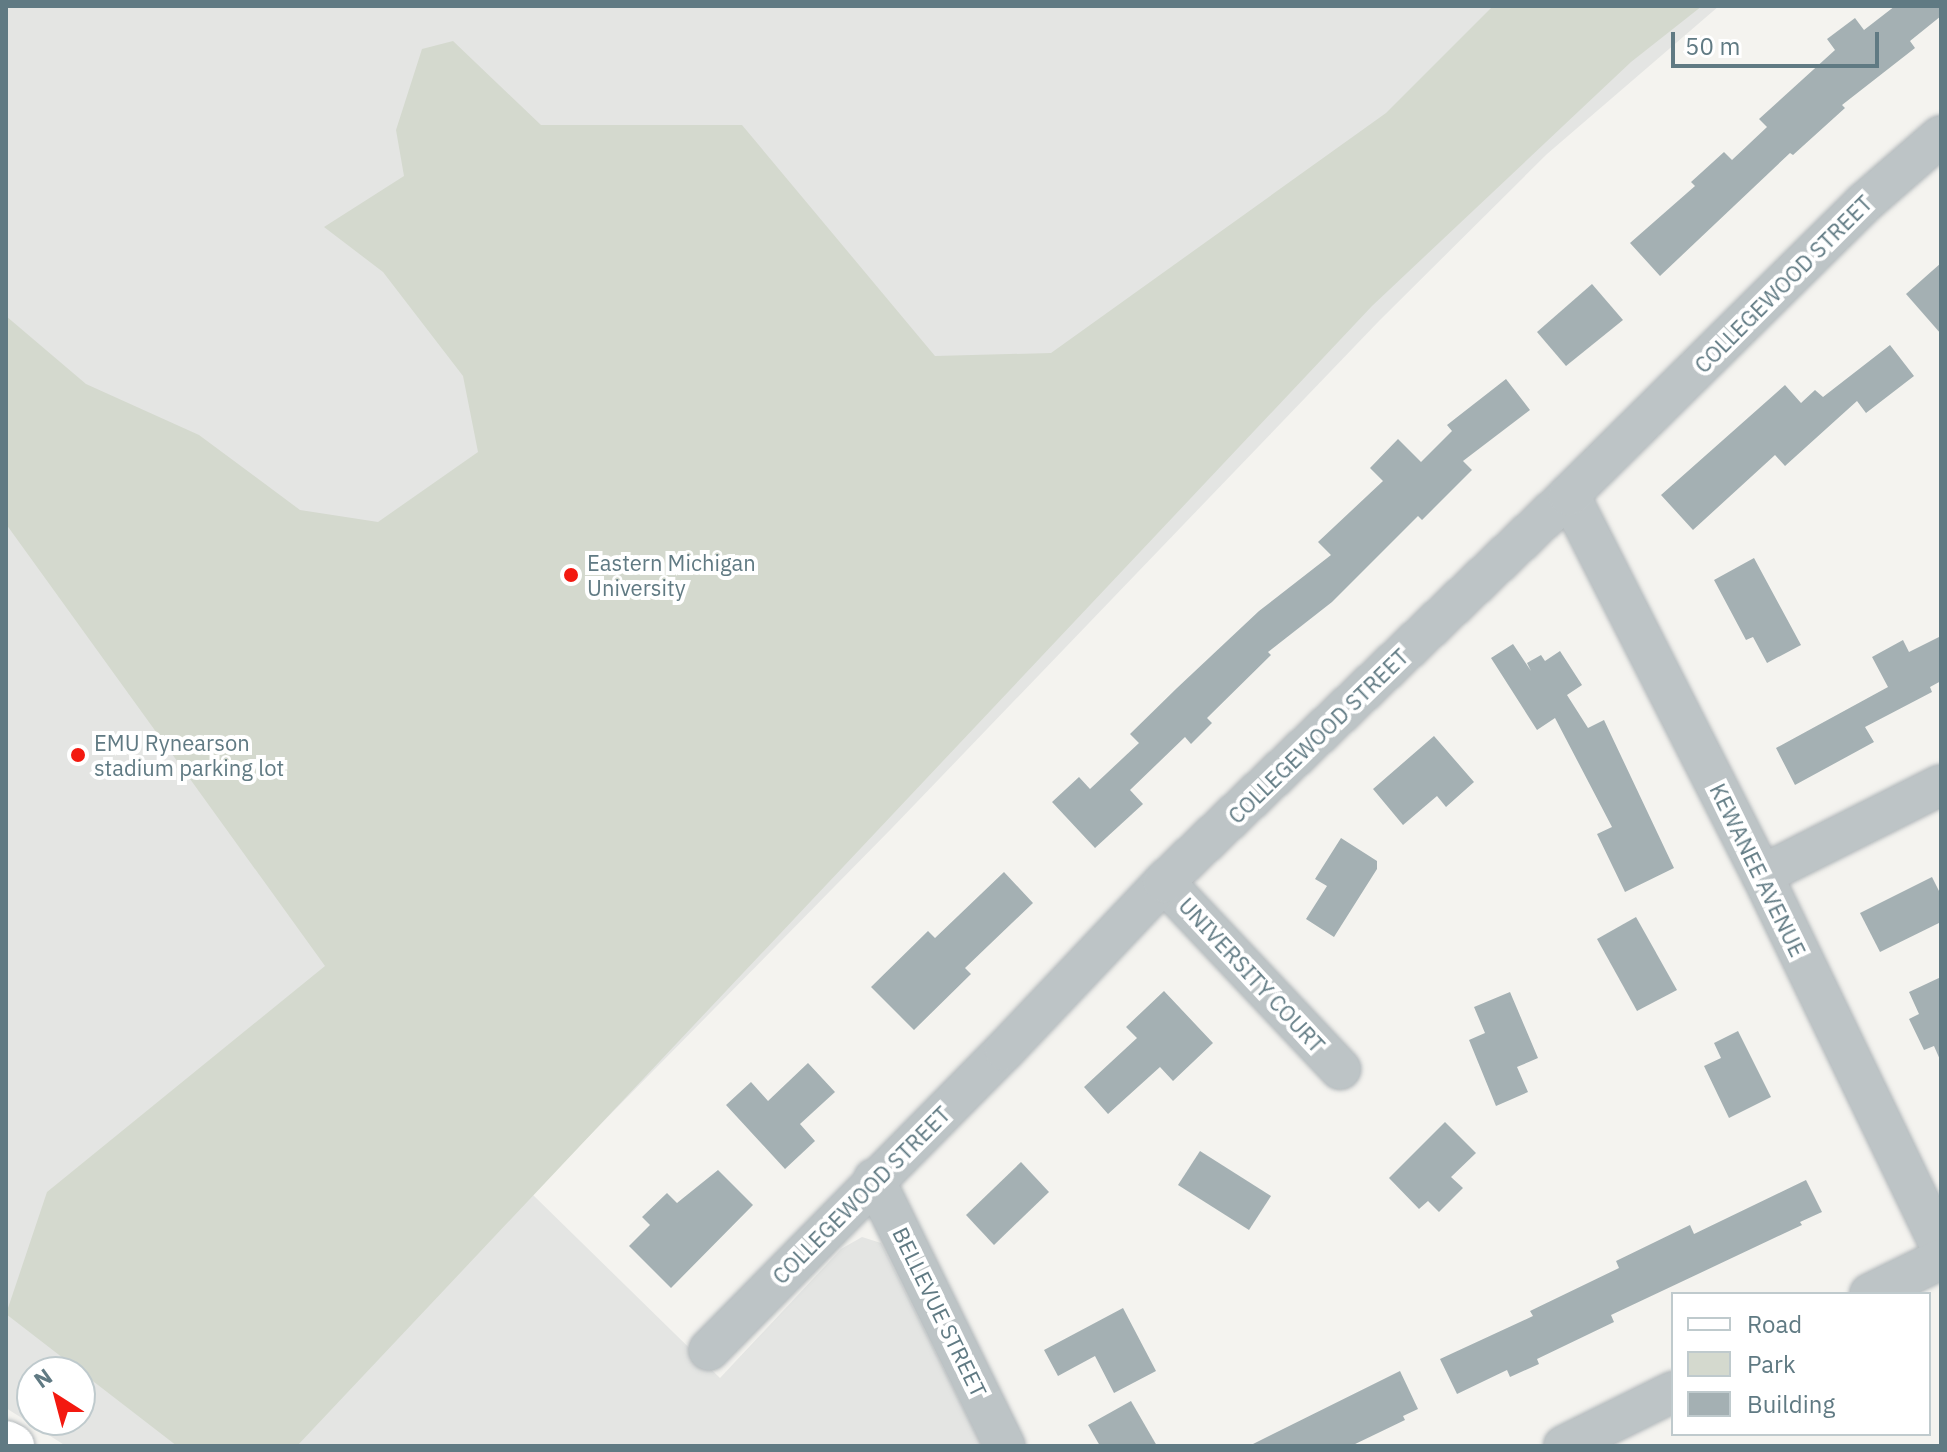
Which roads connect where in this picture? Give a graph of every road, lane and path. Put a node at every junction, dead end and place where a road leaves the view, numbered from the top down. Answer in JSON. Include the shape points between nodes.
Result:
{"nodes":[{"id":1,"x":1941,"y":136,"type":"edge"},
{"id":2,"x":1569,"y":495,"type":"junction"},
{"id":3,"x":1941,"y":785,"type":"edge"},
{"id":4,"x":1762,"y":875,"type":"junction"},
{"id":5,"x":1164,"y":882,"type":"junction"},
{"id":6,"x":1340,"y":1069,"type":"dead end"},
{"id":7,"x":874,"y":1179,"type":"junction"},
{"id":8,"x":1941,"y":1247,"type":"edge"},
{"id":9,"x":1941,"y":1259,"type":"edge"},
{"id":10,"x":1874,"y":1292,"type":"edge"},
{"id":11,"x":709,"y":1350,"type":"dead end"},
{"id":12,"x":1671,"y":1393,"type":"edge"},
{"id":13,"x":6,"y":1443,"type":"edge"},
{"id":14,"x":12,"y":1446,"type":"edge"},
{"id":15,"x":1005,"y":1446,"type":"edge"},
{"id":16,"x":1564,"y":1446,"type":"edge"}],
"edges":[{"from":1,"to":2,"type":"street","name":"COLLEGEWOOD STREET","via":[[1864,203]]},
{"from":2,"to":4,"type":"street","name":"KEWANEE AVENUE"},
{"from":2,"to":5,"type":"street","name":"COLLEGEWOOD STREET"},
{"from":3,"to":4,"type":"street"},
{"from":4,"to":8,"type":"street","name":"KEWANEE AVENUE"},
{"from":5,"to":6,"type":"street","name":"UNIVERSITY COURT"},
{"from":5,"to":7,"type":"street","name":"COLLEGEWOOD STREET"},
{"from":7,"to":11,"type":"street","name":"COLLEGEWOOD STREET"},
{"from":7,"to":15,"type":"street","name":"BELLEVUE STREET"},
{"from":9,"to":10,"type":"street"},
{"from":12,"to":16,"type":"street"},
{"from":13,"to":14,"type":"main road"}]}
